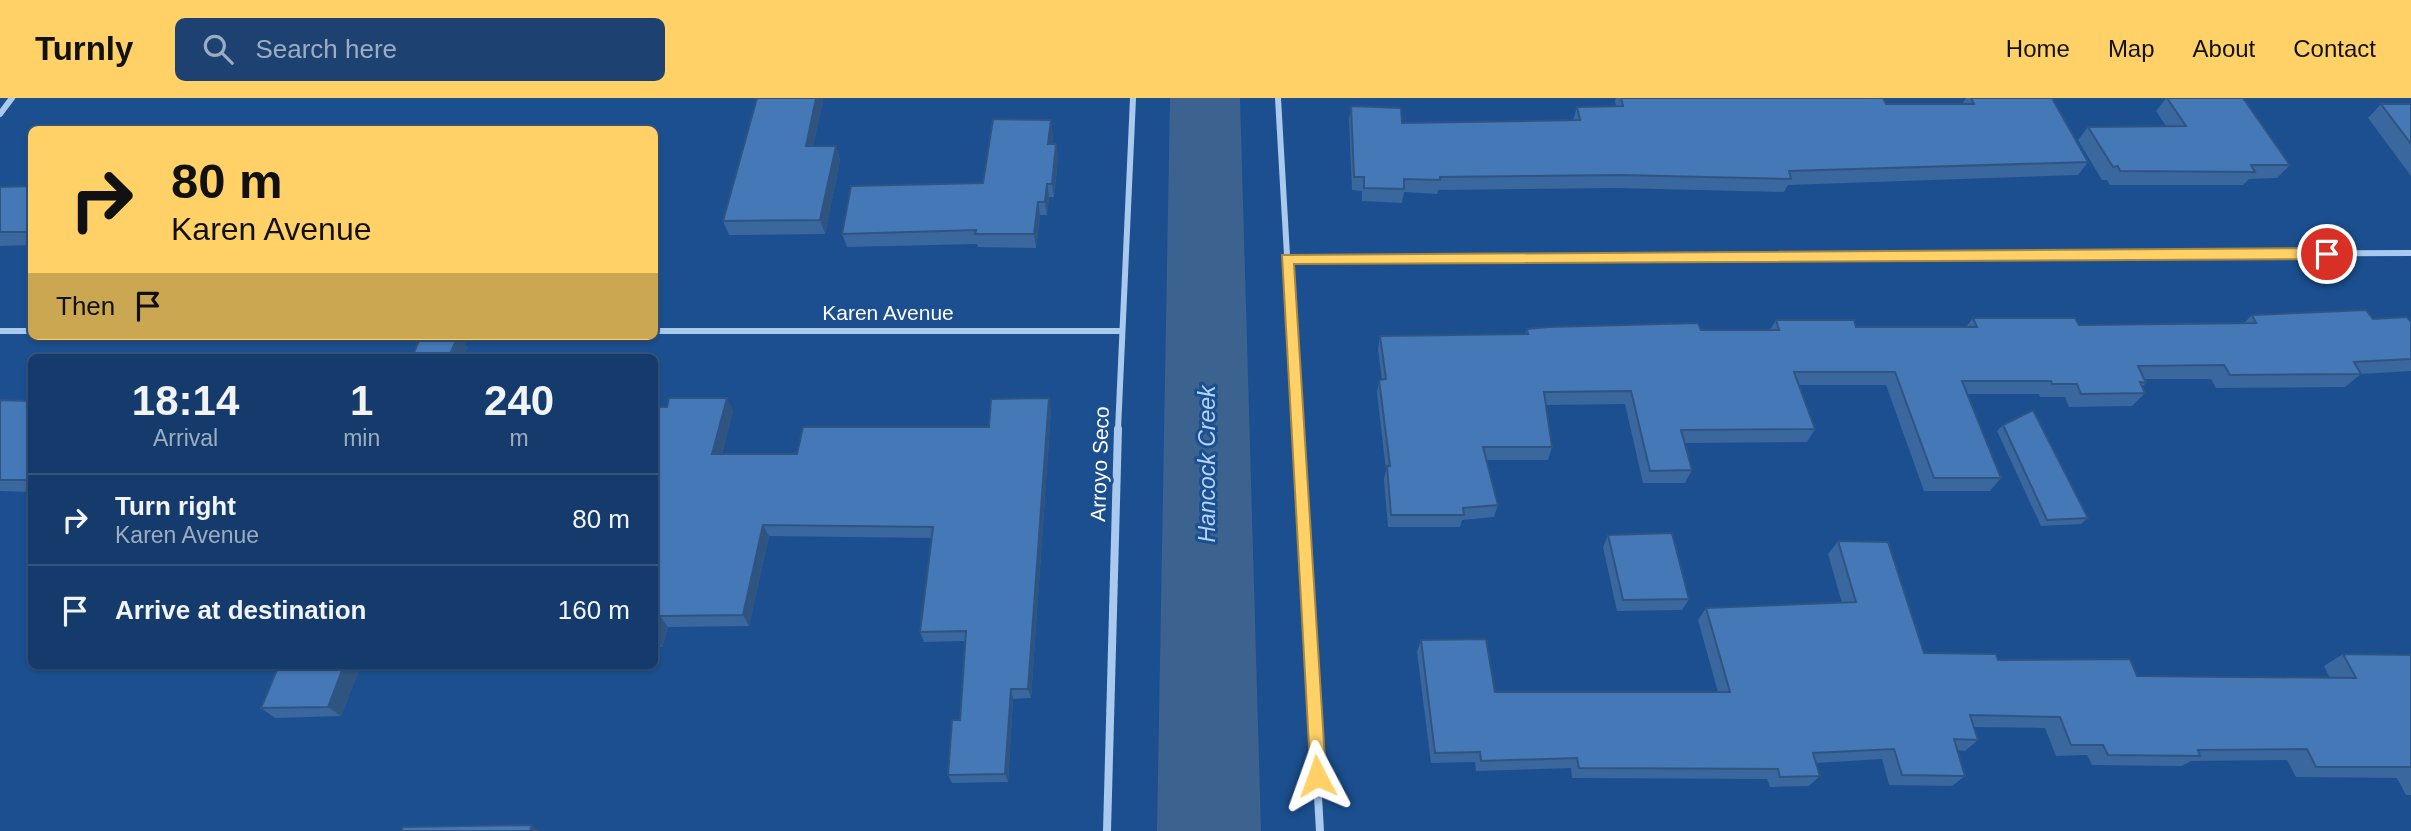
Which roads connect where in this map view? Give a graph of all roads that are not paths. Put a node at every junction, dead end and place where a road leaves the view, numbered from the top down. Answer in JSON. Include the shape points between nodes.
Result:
{"nodes":[{"id":1,"x":12,"y":98,"type":"edge"},
{"id":2,"x":1133,"y":98,"type":"edge"},
{"id":3,"x":1278,"y":98,"type":"edge"},
{"id":4,"x":0,"y":114,"type":"edge"},
{"id":5,"x":2411,"y":253,"type":"edge"},
{"id":6,"x":1287,"y":258,"type":"junction"},
{"id":7,"x":0,"y":331,"type":"edge"},
{"id":8,"x":28,"y":331,"type":"edge"},
{"id":9,"x":658,"y":331,"type":"edge"},
{"id":10,"x":1121,"y":331,"type":"junction"},
{"id":11,"x":1107,"y":831,"type":"edge"},
{"id":12,"x":1320,"y":831,"type":"edge"}],
"edges":[{"from":1,"to":4,"type":"street"},
{"from":2,"to":10,"type":"street","name":"Arroyo Seco"},
{"from":3,"to":6,"type":"street"},
{"from":5,"to":6,"type":"street"},
{"from":6,"to":12,"type":"street"},
{"from":7,"to":8,"type":"street"},
{"from":9,"to":10,"type":"street","name":"Karen Avenue"},
{"from":10,"to":11,"type":"street","name":"Arroyo Seco"}]}
